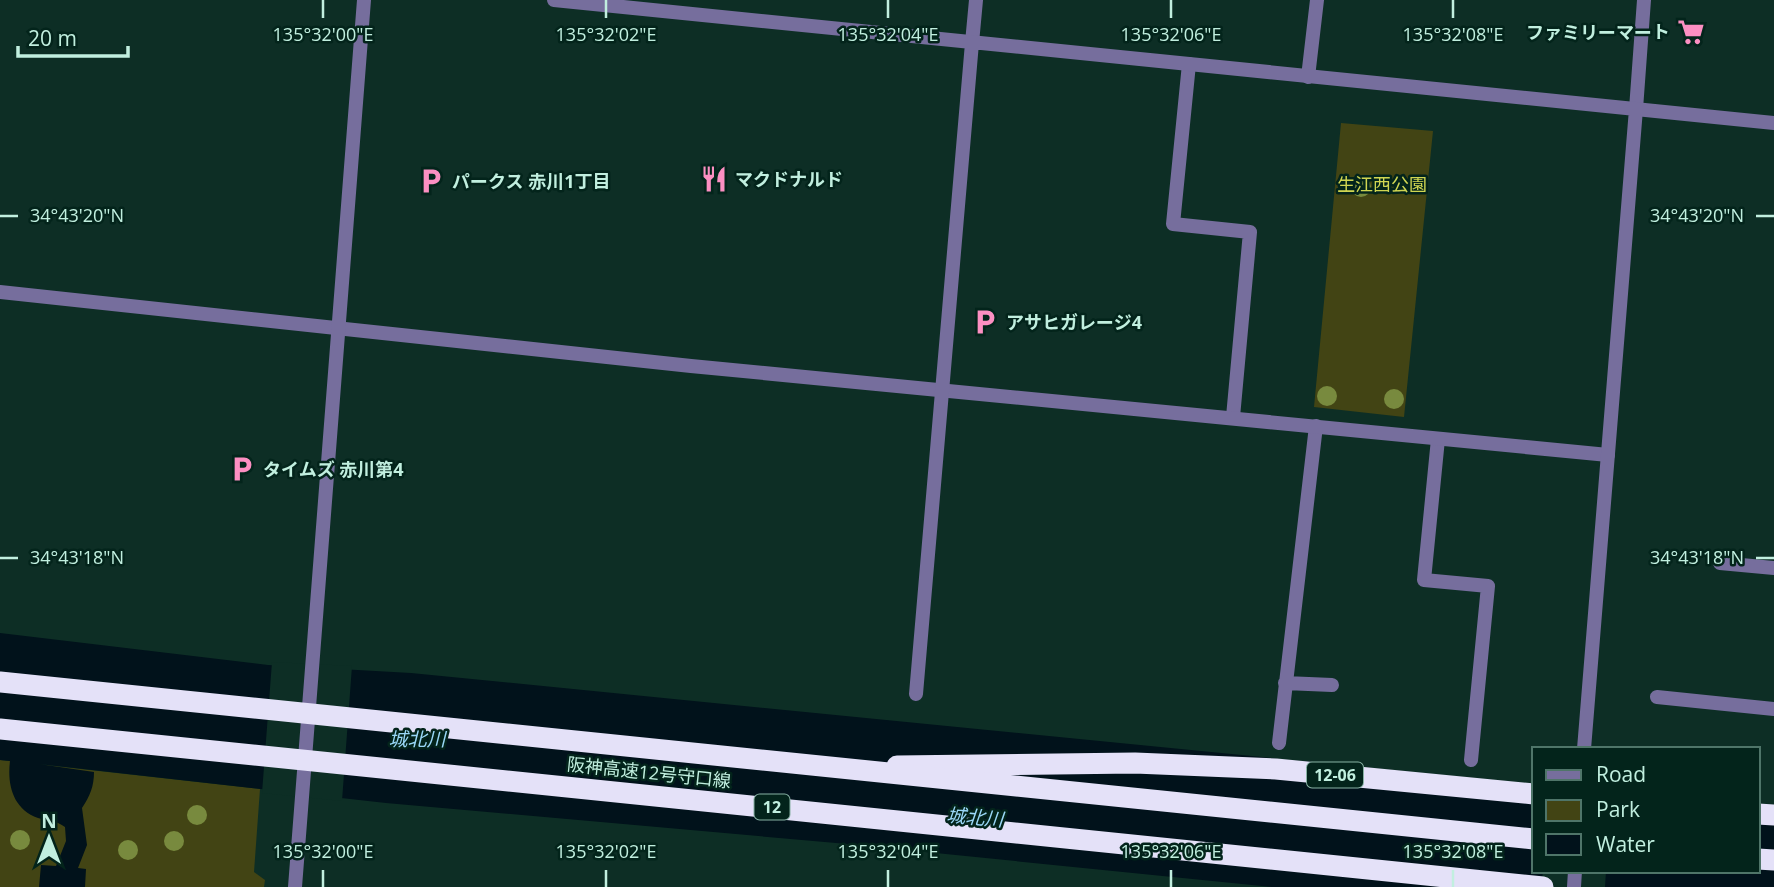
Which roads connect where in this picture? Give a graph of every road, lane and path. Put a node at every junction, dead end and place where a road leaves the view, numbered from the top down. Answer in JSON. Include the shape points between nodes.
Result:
{"nodes":[{"id":1,"x":364,"y":0,"type":"edge"},
{"id":2,"x":554,"y":0,"type":"edge"},
{"id":3,"x":976,"y":0,"type":"edge"},
{"id":4,"x":1317,"y":0,"type":"edge"},
{"id":5,"x":1644,"y":0,"type":"edge"},
{"id":6,"x":972,"y":43,"type":"junction"},
{"id":7,"x":1189,"y":64,"type":"junction"},
{"id":8,"x":1308,"y":76,"type":"junction"},
{"id":9,"x":1636,"y":109,"type":"junction"},
{"id":10,"x":1774,"y":123,"type":"edge"},
{"id":11,"x":0,"y":292,"type":"edge"},
{"id":12,"x":339,"y":327,"type":"junction"},
{"id":13,"x":941,"y":389,"type":"junction"},
{"id":14,"x":1233,"y":417,"type":"junction"},
{"id":15,"x":1316,"y":426,"type":"junction"},
{"id":16,"x":1438,"y":439,"type":"junction"},
{"id":17,"x":1608,"y":455,"type":"junction"},
{"id":18,"x":1720,"y":563,"type":"dead end"},
{"id":19,"x":1774,"y":568,"type":"edge"},
{"id":20,"x":0,"y":682,"type":"edge"},
{"id":21,"x":1285,"y":682,"type":"junction"},
{"id":22,"x":1332,"y":685,"type":"dead end"},
{"id":23,"x":916,"y":694,"type":"dead end"},
{"id":24,"x":1657,"y":697,"type":"dead end"},
{"id":25,"x":1774,"y":709,"type":"edge"},
{"id":26,"x":0,"y":729,"type":"edge"},
{"id":27,"x":1279,"y":743,"type":"dead end"},
{"id":28,"x":1584,"y":747,"type":"edge"},
{"id":29,"x":1471,"y":760,"type":"dead end"},
{"id":30,"x":827,"y":768,"type":"junction"},
{"id":31,"x":1532,"y":794,"type":"edge"},
{"id":32,"x":1532,"y":839,"type":"edge"},
{"id":33,"x":295,"y":887,"type":"edge"},
{"id":34,"x":1543,"y":887,"type":"edge"}],
"edges":[{"from":1,"to":12,"type":"street"},
{"from":2,"to":6,"type":"street"},
{"from":3,"to":6,"type":"street"},
{"from":4,"to":8,"type":"street"},
{"from":5,"to":9,"type":"street"},
{"from":6,"to":7,"type":"street"},
{"from":6,"to":13,"type":"street"},
{"from":7,"to":8,"type":"street"},
{"from":7,"to":14,"type":"street","via":[[1173,224],[1250,232]]},
{"from":8,"to":9,"type":"street"},
{"from":9,"to":10,"type":"street"},
{"from":9,"to":17,"type":"street"},
{"from":11,"to":12,"type":"street"},
{"from":12,"to":13,"type":"street"},
{"from":12,"to":33,"type":"street","bridge":true},
{"from":13,"to":14,"type":"street"},
{"from":13,"to":23,"type":"street"},
{"from":14,"to":15,"type":"street"},
{"from":15,"to":16,"type":"street"},
{"from":15,"to":21,"type":"street"},
{"from":16,"to":17,"type":"street"},
{"from":16,"to":29,"type":"street","via":[[1424,580],[1488,586]]},
{"from":17,"to":28,"type":"street"},
{"from":18,"to":19,"type":"street"},
{"from":20,"to":30,"type":"highway","name":"阪神高速12号守口線","bridge":true},
{"from":21,"to":22,"type":"street"},
{"from":21,"to":27,"type":"street"},
{"from":24,"to":25,"type":"street"},
{"from":26,"to":34,"type":"highway","name":"阪神高速12号守口線","number":"12","bridge":true},
{"from":30,"to":31,"type":"highway","number":"12-06","bridge":true,"via":[[1135,763],[1276,769]]},
{"from":30,"to":32,"type":"highway","name":"阪神高速12号守口線","bridge":true}]}
